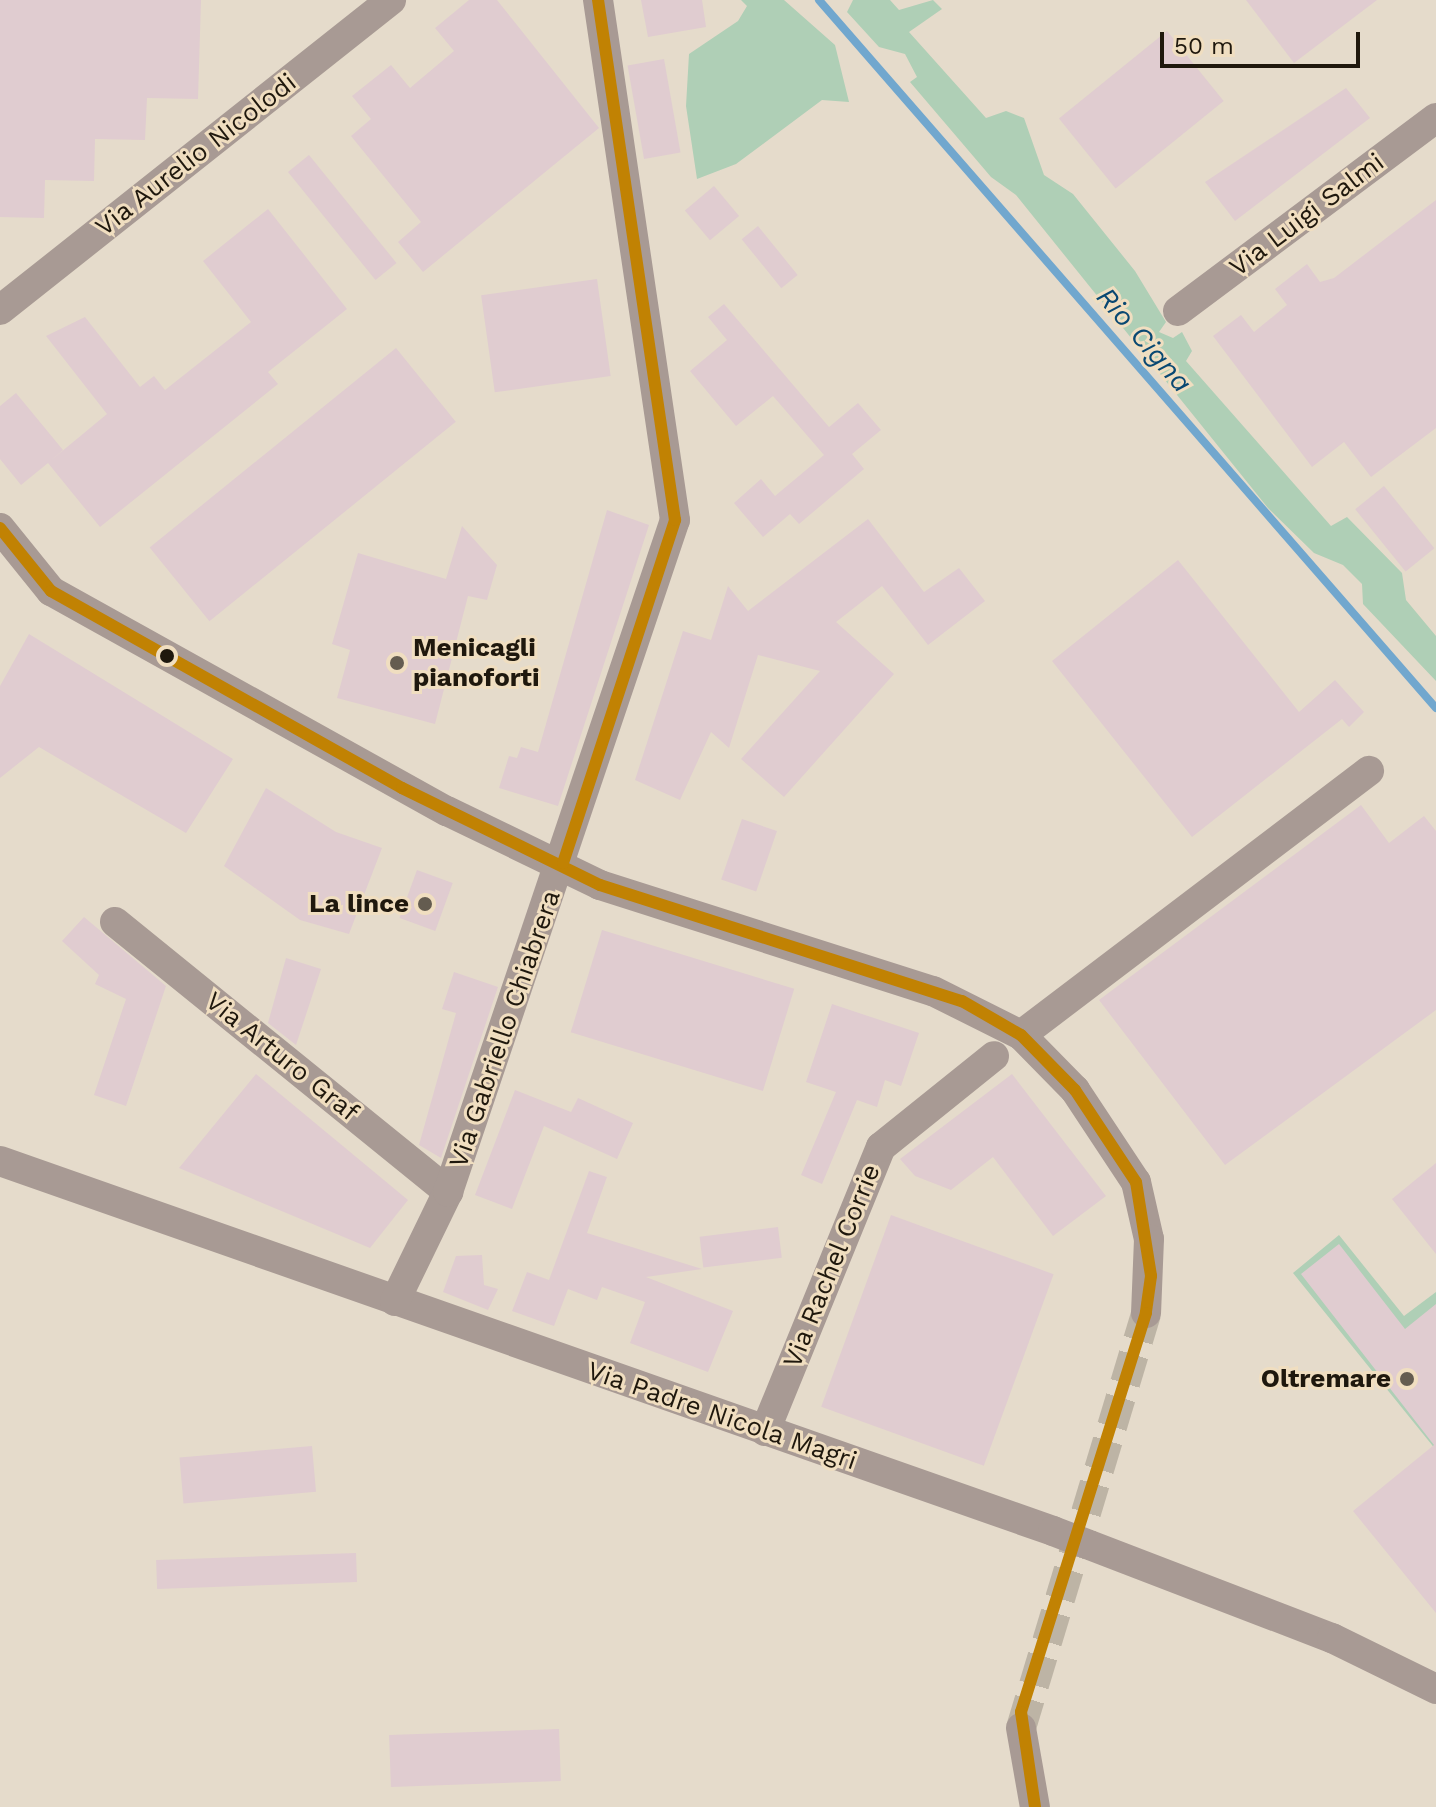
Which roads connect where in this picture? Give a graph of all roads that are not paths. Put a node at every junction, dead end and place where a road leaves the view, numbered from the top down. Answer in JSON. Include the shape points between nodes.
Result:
{"nodes":[{"id":1,"x":391,"y":0,"type":"edge"},
{"id":2,"x":598,"y":0,"type":"edge"},
{"id":3,"x":1436,"y":118,"type":"edge"},
{"id":4,"x":0,"y":310,"type":"edge"},
{"id":5,"x":1178,"y":311,"type":"dead end"},
{"id":6,"x":0,"y":528,"type":"edge"},
{"id":7,"x":1369,"y":771,"type":"dead end"},
{"id":8,"x":563,"y":863,"type":"junction"},
{"id":9,"x":115,"y":922,"type":"dead end"},
{"id":10,"x":1021,"y":1035,"type":"junction"},
{"id":11,"x":994,"y":1056,"type":"dead end"},
{"id":12,"x":0,"y":1161,"type":"edge"},
{"id":13,"x":448,"y":1192,"type":"junction"},
{"id":14,"x":395,"y":1301,"type":"junction"},
{"id":15,"x":1146,"y":1313,"type":"tunnel mouth"},
{"id":16,"x":765,"y":1431,"type":"junction"},
{"id":17,"x":1436,"y":1689,"type":"edge"},
{"id":18,"x":1021,"y":1728,"type":"tunnel mouth"},
{"id":19,"x":1035,"y":1807,"type":"edge"}],
"edges":[{"from":1,"to":4,"type":"street","name":"Via Aurelio Nicolodi"},
{"from":2,"to":8,"type":"street","name":"Via Gabriello Chiabrera","via":[[675,520]]},
{"from":3,"to":5,"type":"street","name":"Via Luigi Salmi"},
{"from":6,"to":8,"type":"street","via":[[51,591],[374,773]]},
{"from":7,"to":10,"type":"street"},
{"from":8,"to":10,"type":"street","via":[[600,885],[962,1001]]},
{"from":8,"to":13,"type":"street","name":"Via Gabriello Chiabrera"},
{"from":9,"to":13,"type":"street","name":"Via Arturo Graf"},
{"from":10,"to":15,"type":"street","via":[[1075,1090],[1136,1182],[1150,1254]]},
{"from":11,"to":16,"type":"street","name":"Via Rachel Corrie","via":[[881,1147]]},
{"from":12,"to":14,"type":"street","name":"Via Padre Nicola Magri"},
{"from":13,"to":14,"type":"street","name":"Via Gabriello Chiabrera"},
{"from":14,"to":16,"type":"street","name":"Via Padre Nicola Magri"},
{"from":16,"to":17,"type":"street","name":"Via Padre Nicola Magri","via":[[1076,1540],[1332,1638]]},
{"from":18,"to":19,"type":"street"}]}
